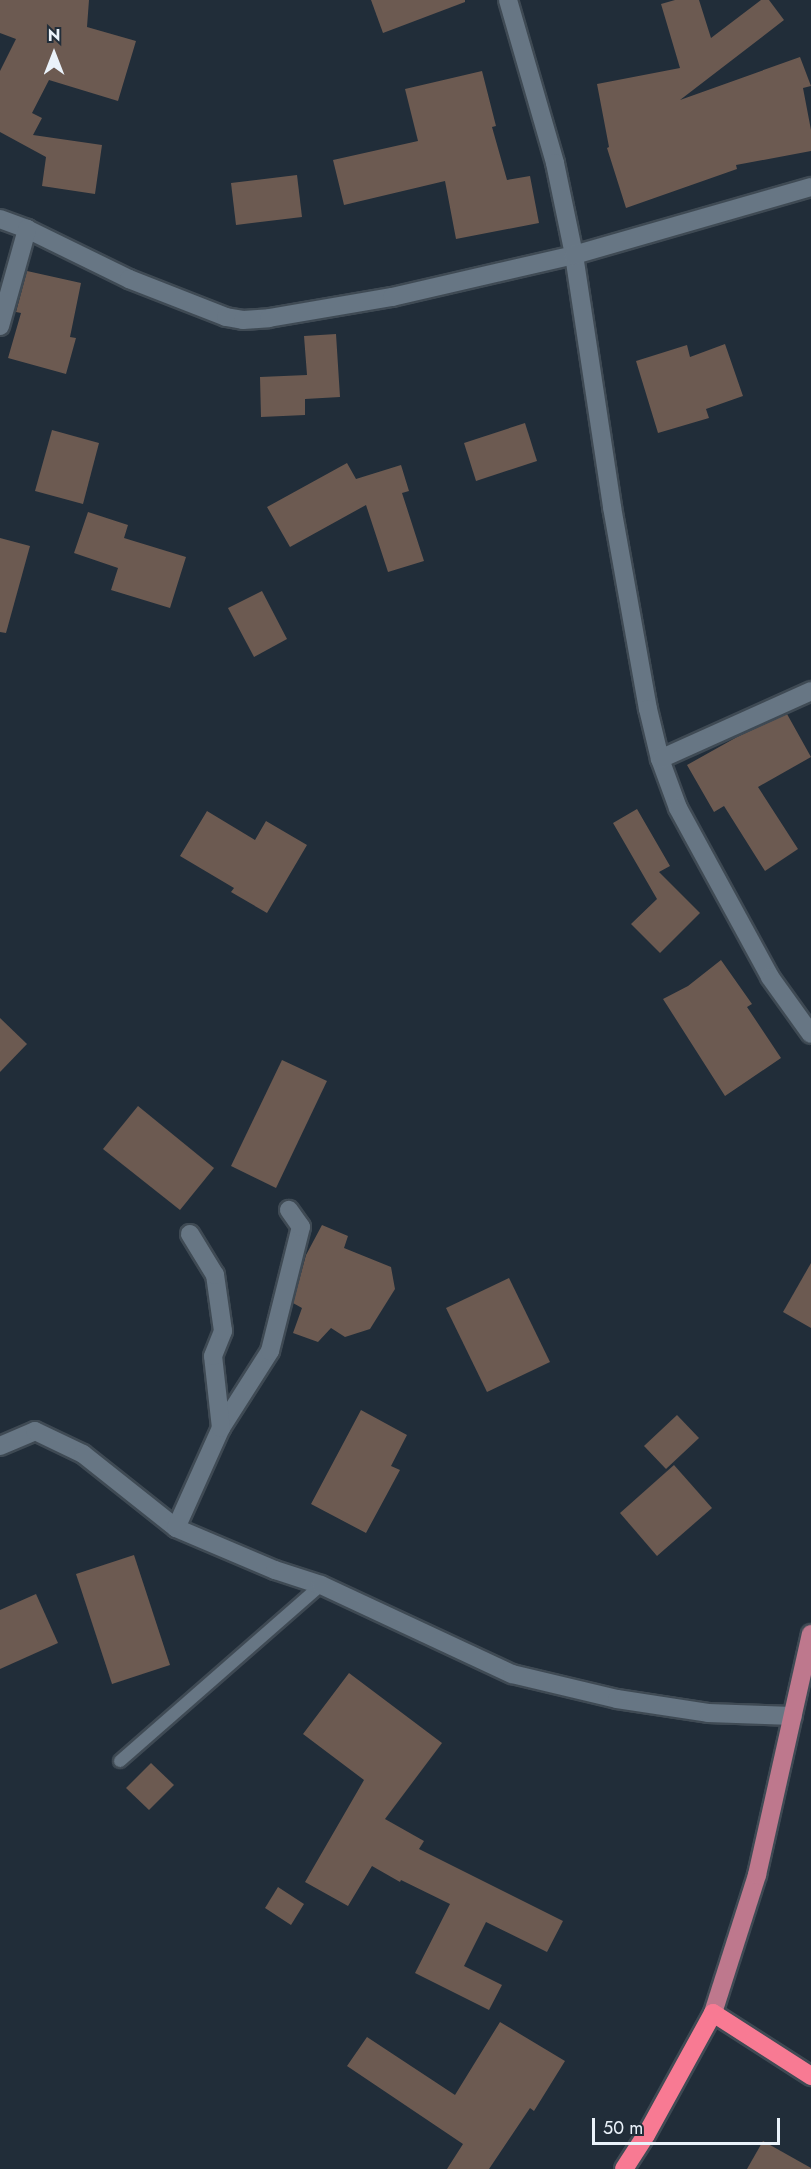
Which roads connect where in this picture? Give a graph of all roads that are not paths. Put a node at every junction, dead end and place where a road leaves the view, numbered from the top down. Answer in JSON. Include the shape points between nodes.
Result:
{"nodes":[{"id":1,"x":508,"y":0,"type":"edge"},
{"id":2,"x":811,"y":187,"type":"edge"},
{"id":3,"x":0,"y":219,"type":"edge"},
{"id":4,"x":27,"y":229,"type":"junction"},
{"id":5,"x":574,"y":255,"type":"junction"},
{"id":6,"x":0,"y":326,"type":"edge"},
{"id":7,"x":811,"y":691,"type":"edge"},
{"id":8,"x":660,"y":759,"type":"junction"},
{"id":9,"x":811,"y":1034,"type":"edge"},
{"id":10,"x":290,"y":1210,"type":"dead end"},
{"id":11,"x":190,"y":1234,"type":"dead end"},
{"id":12,"x":221,"y":1428,"type":"junction"},
{"id":13,"x":0,"y":1446,"type":"edge"},
{"id":14,"x":176,"y":1528,"type":"junction"},
{"id":15,"x":321,"y":1585,"type":"junction"},
{"id":16,"x":811,"y":1634,"type":"edge"},
{"id":17,"x":793,"y":1716,"type":"junction"},
{"id":18,"x":120,"y":1761,"type":"dead end"},
{"id":19,"x":713,"y":2013,"type":"junction"},
{"id":20,"x":811,"y":2076,"type":"edge"},
{"id":21,"x":624,"y":2169,"type":"edge"}],
"edges":[{"from":1,"to":5,"type":"street","via":[[555,163]]},
{"from":2,"to":5,"type":"street"},
{"from":3,"to":4,"type":"street"},
{"from":4,"to":5,"type":"street","via":[[129,279],[243,320],[392,297]]},
{"from":4,"to":6,"type":"street"},
{"from":5,"to":8,"type":"street","via":[[612,507]]},
{"from":7,"to":8,"type":"street"},
{"from":8,"to":9,"type":"street","via":[[678,808],[770,977]]},
{"from":10,"to":12,"type":"street","via":[[301,1227],[270,1351]]},
{"from":11,"to":12,"type":"street","via":[[215,1275],[223,1331],[213,1356]]},
{"from":12,"to":14,"type":"street"},
{"from":13,"to":14,"type":"street","via":[[35,1431],[83,1454]]},
{"from":14,"to":15,"type":"street","via":[[274,1570]]},
{"from":15,"to":17,"type":"street","via":[[512,1674],[617,1699],[708,1713]]},
{"from":15,"to":18,"type":"lane"},
{"from":16,"to":17,"type":"main road"},
{"from":17,"to":19,"type":"main road","via":[[757,1875]]},
{"from":19,"to":20,"type":"highway"},
{"from":19,"to":21,"type":"highway"}]}
